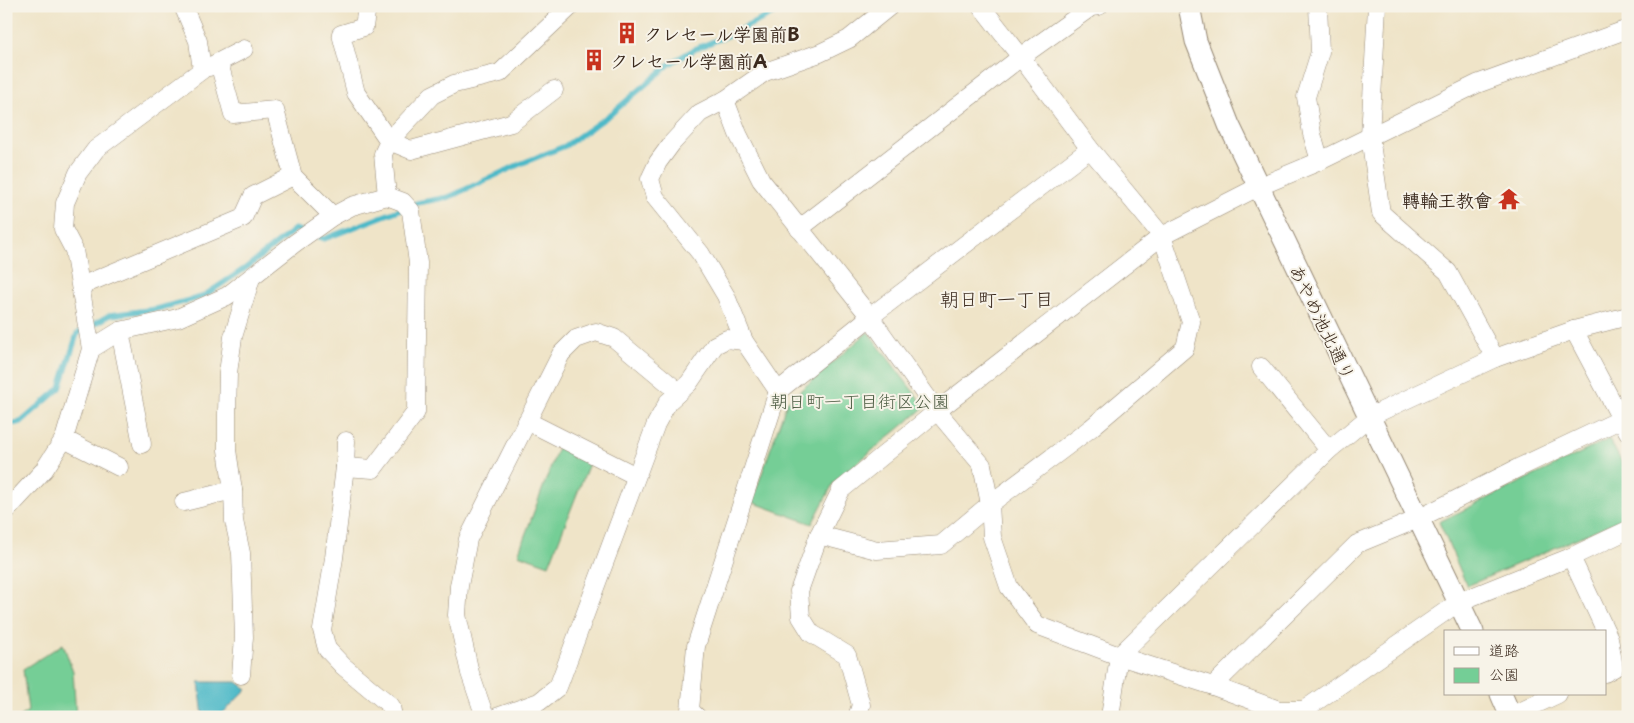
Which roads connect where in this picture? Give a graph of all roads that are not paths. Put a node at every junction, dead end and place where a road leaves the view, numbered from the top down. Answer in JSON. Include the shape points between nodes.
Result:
{"nodes":[{"id":1,"x":183,"y":6,"type":"edge"},
{"id":2,"x":367,"y":6,"type":"edge"},
{"id":3,"x":571,"y":6,"type":"edge"},
{"id":4,"x":890,"y":6,"type":"edge"},
{"id":5,"x":980,"y":6,"type":"edge"},
{"id":6,"x":1099,"y":6,"type":"edge"},
{"id":7,"x":1188,"y":6,"type":"edge"},
{"id":8,"x":1318,"y":6,"type":"edge"},
{"id":9,"x":1377,"y":6,"type":"edge"},
{"id":10,"x":1628,"y":29,"type":"edge"},
{"id":11,"x":244,"y":49,"type":"dead end"},
{"id":12,"x":1021,"y":56,"type":"junction"},
{"id":13,"x":219,"y":63,"type":"junction"},
{"id":14,"x":202,"y":70,"type":"junction"},
{"id":15,"x":554,"y":90,"type":"dead end"},
{"id":16,"x":725,"y":100,"type":"junction"},
{"id":17,"x":1370,"y":136,"type":"junction"},
{"id":18,"x":389,"y":141,"type":"junction"},
{"id":19,"x":1090,"y":148,"type":"junction"},
{"id":20,"x":1320,"y":162,"type":"junction"},
{"id":21,"x":292,"y":176,"type":"junction"},
{"id":22,"x":1258,"y":187,"type":"junction"},
{"id":23,"x":387,"y":196,"type":"junction"},
{"id":24,"x":333,"y":216,"type":"junction"},
{"id":25,"x":799,"y":229,"type":"junction"},
{"id":26,"x":1162,"y":236,"type":"junction"},
{"id":27,"x":251,"y":278,"type":"junction"},
{"id":28,"x":81,"y":286,"type":"junction"},
{"id":29,"x":1628,"y":316,"type":"edge"},
{"id":30,"x":870,"y":317,"type":"junction"},
{"id":31,"x":1574,"y":330,"type":"junction"},
{"id":32,"x":120,"y":331,"type":"junction"},
{"id":33,"x":744,"y":341,"type":"junction"},
{"id":34,"x":91,"y":349,"type":"junction"},
{"id":35,"x":1495,"y":358,"type":"junction"},
{"id":36,"x":1261,"y":367,"type":"dead end"},
{"id":37,"x":778,"y":390,"type":"junction"},
{"id":38,"x":680,"y":392,"type":"junction"},
{"id":39,"x":936,"y":411,"type":"junction"},
{"id":40,"x":1369,"y":418,"type":"junction"},
{"id":41,"x":527,"y":420,"type":"junction"},
{"id":42,"x":1625,"y":423,"type":"edge"},
{"id":43,"x":64,"y":439,"type":"junction"},
{"id":44,"x":346,"y":441,"type":"dead end"},
{"id":45,"x":142,"y":444,"type":"dead end"},
{"id":46,"x":1328,"y":450,"type":"junction"},
{"id":47,"x":119,"y":467,"type":"dead end"},
{"id":48,"x":345,"y":467,"type":"junction"},
{"id":49,"x":636,"y":476,"type":"junction"},
{"id":50,"x":233,"y":490,"type":"junction"},
{"id":51,"x":184,"y":502,"type":"dead end"},
{"id":52,"x":990,"y":504,"type":"junction"},
{"id":53,"x":7,"y":506,"type":"edge"},
{"id":54,"x":1418,"y":519,"type":"junction"},
{"id":55,"x":1628,"y":530,"type":"edge"},
{"id":56,"x":819,"y":535,"type":"junction"},
{"id":57,"x":1571,"y":557,"type":"junction"},
{"id":58,"x":1459,"y":602,"type":"junction"},
{"id":59,"x":1472,"y":630,"type":"edge"},
{"id":60,"x":1605,"y":630,"type":"edge"},
{"id":61,"x":1606,"y":632,"type":"edge"},
{"id":62,"x":1119,"y":656,"type":"junction"},
{"id":63,"x":1606,"y":672,"type":"edge"},
{"id":64,"x":241,"y":675,"type":"dead end"},
{"id":65,"x":1213,"y":686,"type":"junction"},
{"id":66,"x":1502,"y":696,"type":"edge"},
{"id":67,"x":1554,"y":696,"type":"edge"},
{"id":68,"x":1511,"y":716,"type":"edge"},
{"id":69,"x":393,"y":717,"type":"edge"},
{"id":70,"x":485,"y":717,"type":"edge"},
{"id":71,"x":497,"y":717,"type":"edge"},
{"id":72,"x":697,"y":717,"type":"edge"},
{"id":73,"x":857,"y":717,"type":"edge"},
{"id":74,"x":1110,"y":717,"type":"edge"}],
"edges":[{"from":1,"to":14,"type":"street","via":[[198,41]]},
{"from":2,"to":18,"type":"street","via":[[364,26],[341,34],[356,94]]},
{"from":3,"to":18,"type":"street","via":[[500,74],[454,84],[432,95]]},
{"from":4,"to":16,"type":"street","via":[[849,39],[765,72]]},
{"from":5,"to":12,"type":"street"},
{"from":6,"to":12,"type":"street","via":[[1091,7]]},
{"from":7,"to":22,"type":"street","name":"あやめ池北通り","via":[[1196,41],[1210,78]]},
{"from":8,"to":20,"type":"street","via":[[1320,52],[1306,98]]},
{"from":9,"to":17,"type":"street"},
{"from":10,"to":17,"type":"street","via":[[1477,84]]},
{"from":11,"to":13,"type":"street"},
{"from":12,"to":19,"type":"street"},
{"from":12,"to":25,"type":"street"},
{"from":13,"to":14,"type":"street"},
{"from":13,"to":21,"type":"street","via":[[233,114],[275,110]]},
{"from":14,"to":28,"type":"street","via":[[96,149],[78,173],[66,203],[63,228],[74,250]]},
{"from":15,"to":18,"type":"street","via":[[511,123],[411,150]]},
{"from":16,"to":25,"type":"street","via":[[761,180]]},
{"from":16,"to":33,"type":"street","via":[[700,113],[672,143],[650,179],[655,197],[701,254],[726,296]]},
{"from":17,"to":20,"type":"street"},
{"from":17,"to":35,"type":"street","via":[[1381,213],[1448,272]]},
{"from":18,"to":23,"type":"street","via":[[383,154]]},
{"from":19,"to":26,"type":"street"},
{"from":19,"to":30,"type":"street"},
{"from":20,"to":22,"type":"street"},
{"from":21,"to":24,"type":"street"},
{"from":21,"to":28,"type":"street","via":[[253,196],[243,218]]},
{"from":22,"to":26,"type":"street"},
{"from":22,"to":40,"type":"street","name":"あやめ池北通り"},
{"from":23,"to":24,"type":"street","via":[[352,206]]},
{"from":23,"to":48,"type":"street","via":[[403,202],[411,210],[418,263],[416,412],[373,469]]},
{"from":24,"to":27,"type":"street"},
{"from":25,"to":30,"type":"street"},
{"from":26,"to":39,"type":"street"},
{"from":26,"to":52,"type":"street","via":[[1191,322],[1185,348],[1091,428]]},
{"from":27,"to":32,"type":"street","via":[[227,296],[178,318]]},
{"from":27,"to":50,"type":"street","via":[[233,337],[228,372],[226,450]]},
{"from":28,"to":34,"type":"street"},
{"from":29,"to":31,"type":"street"},
{"from":30,"to":37,"type":"street"},
{"from":30,"to":39,"type":"street"},
{"from":31,"to":35,"type":"street"},
{"from":31,"to":42,"type":"street"},
{"from":32,"to":34,"type":"street"},
{"from":32,"to":45,"type":"street"},
{"from":33,"to":37,"type":"street"},
{"from":33,"to":38,"type":"street","via":[[727,339],[715,345]]},
{"from":34,"to":43,"type":"street"},
{"from":35,"to":40,"type":"street"},
{"from":36,"to":46,"type":"street"},
{"from":37,"to":72,"type":"street","via":[[696,646],[690,710]]},
{"from":38,"to":41,"type":"street","via":[[614,338],[596,332],[576,338],[561,354]]},
{"from":38,"to":49,"type":"street","via":[[668,402],[656,424]]},
{"from":39,"to":52,"type":"street","via":[[982,465]]},
{"from":39,"to":56,"type":"street","via":[[841,490]]},
{"from":40,"to":46,"type":"street"},
{"from":40,"to":54,"type":"street","name":"あやめ池北通り"},
{"from":41,"to":49,"type":"street"},
{"from":41,"to":70,"type":"street","via":[[468,538],[459,586],[457,615],[470,673]]},
{"from":42,"to":54,"type":"street","via":[[1518,468]]},
{"from":43,"to":47,"type":"street"},
{"from":43,"to":53,"type":"street","via":[[44,470]]},
{"from":44,"to":48,"type":"street"},
{"from":46,"to":62,"type":"street"},
{"from":48,"to":69,"type":"street","via":[[322,630],[327,649],[391,706]]},
{"from":49,"to":71,"type":"street","via":[[558,687],[539,702]]},
{"from":50,"to":51,"type":"street"},
{"from":50,"to":64,"type":"street","via":[[234,521],[241,553],[244,628]]},
{"from":52,"to":56,"type":"street","via":[[941,545],[876,550]]},
{"from":52,"to":62,"type":"street","via":[[992,537],[1009,587],[1037,626]]},
{"from":54,"to":58,"type":"street","name":"あやめ池北通り"},
{"from":54,"to":65,"type":"street","via":[[1357,544]]},
{"from":55,"to":57,"type":"street"},
{"from":56,"to":73,"type":"street","via":[[799,592],[801,617],[811,633],[847,655],[861,704]]},
{"from":57,"to":58,"type":"street"},
{"from":57,"to":60,"type":"street"},
{"from":58,"to":59,"type":"street","name":"あやめ池北通り"},
{"from":58,"to":65,"type":"street","via":[[1304,710],[1278,710]]},
{"from":61,"to":63,"type":"street","via":[[1614,668]]},
{"from":62,"to":65,"type":"street"},
{"from":62,"to":74,"type":"street"},
{"from":66,"to":68,"type":"street"},
{"from":67,"to":68,"type":"street"}]}
